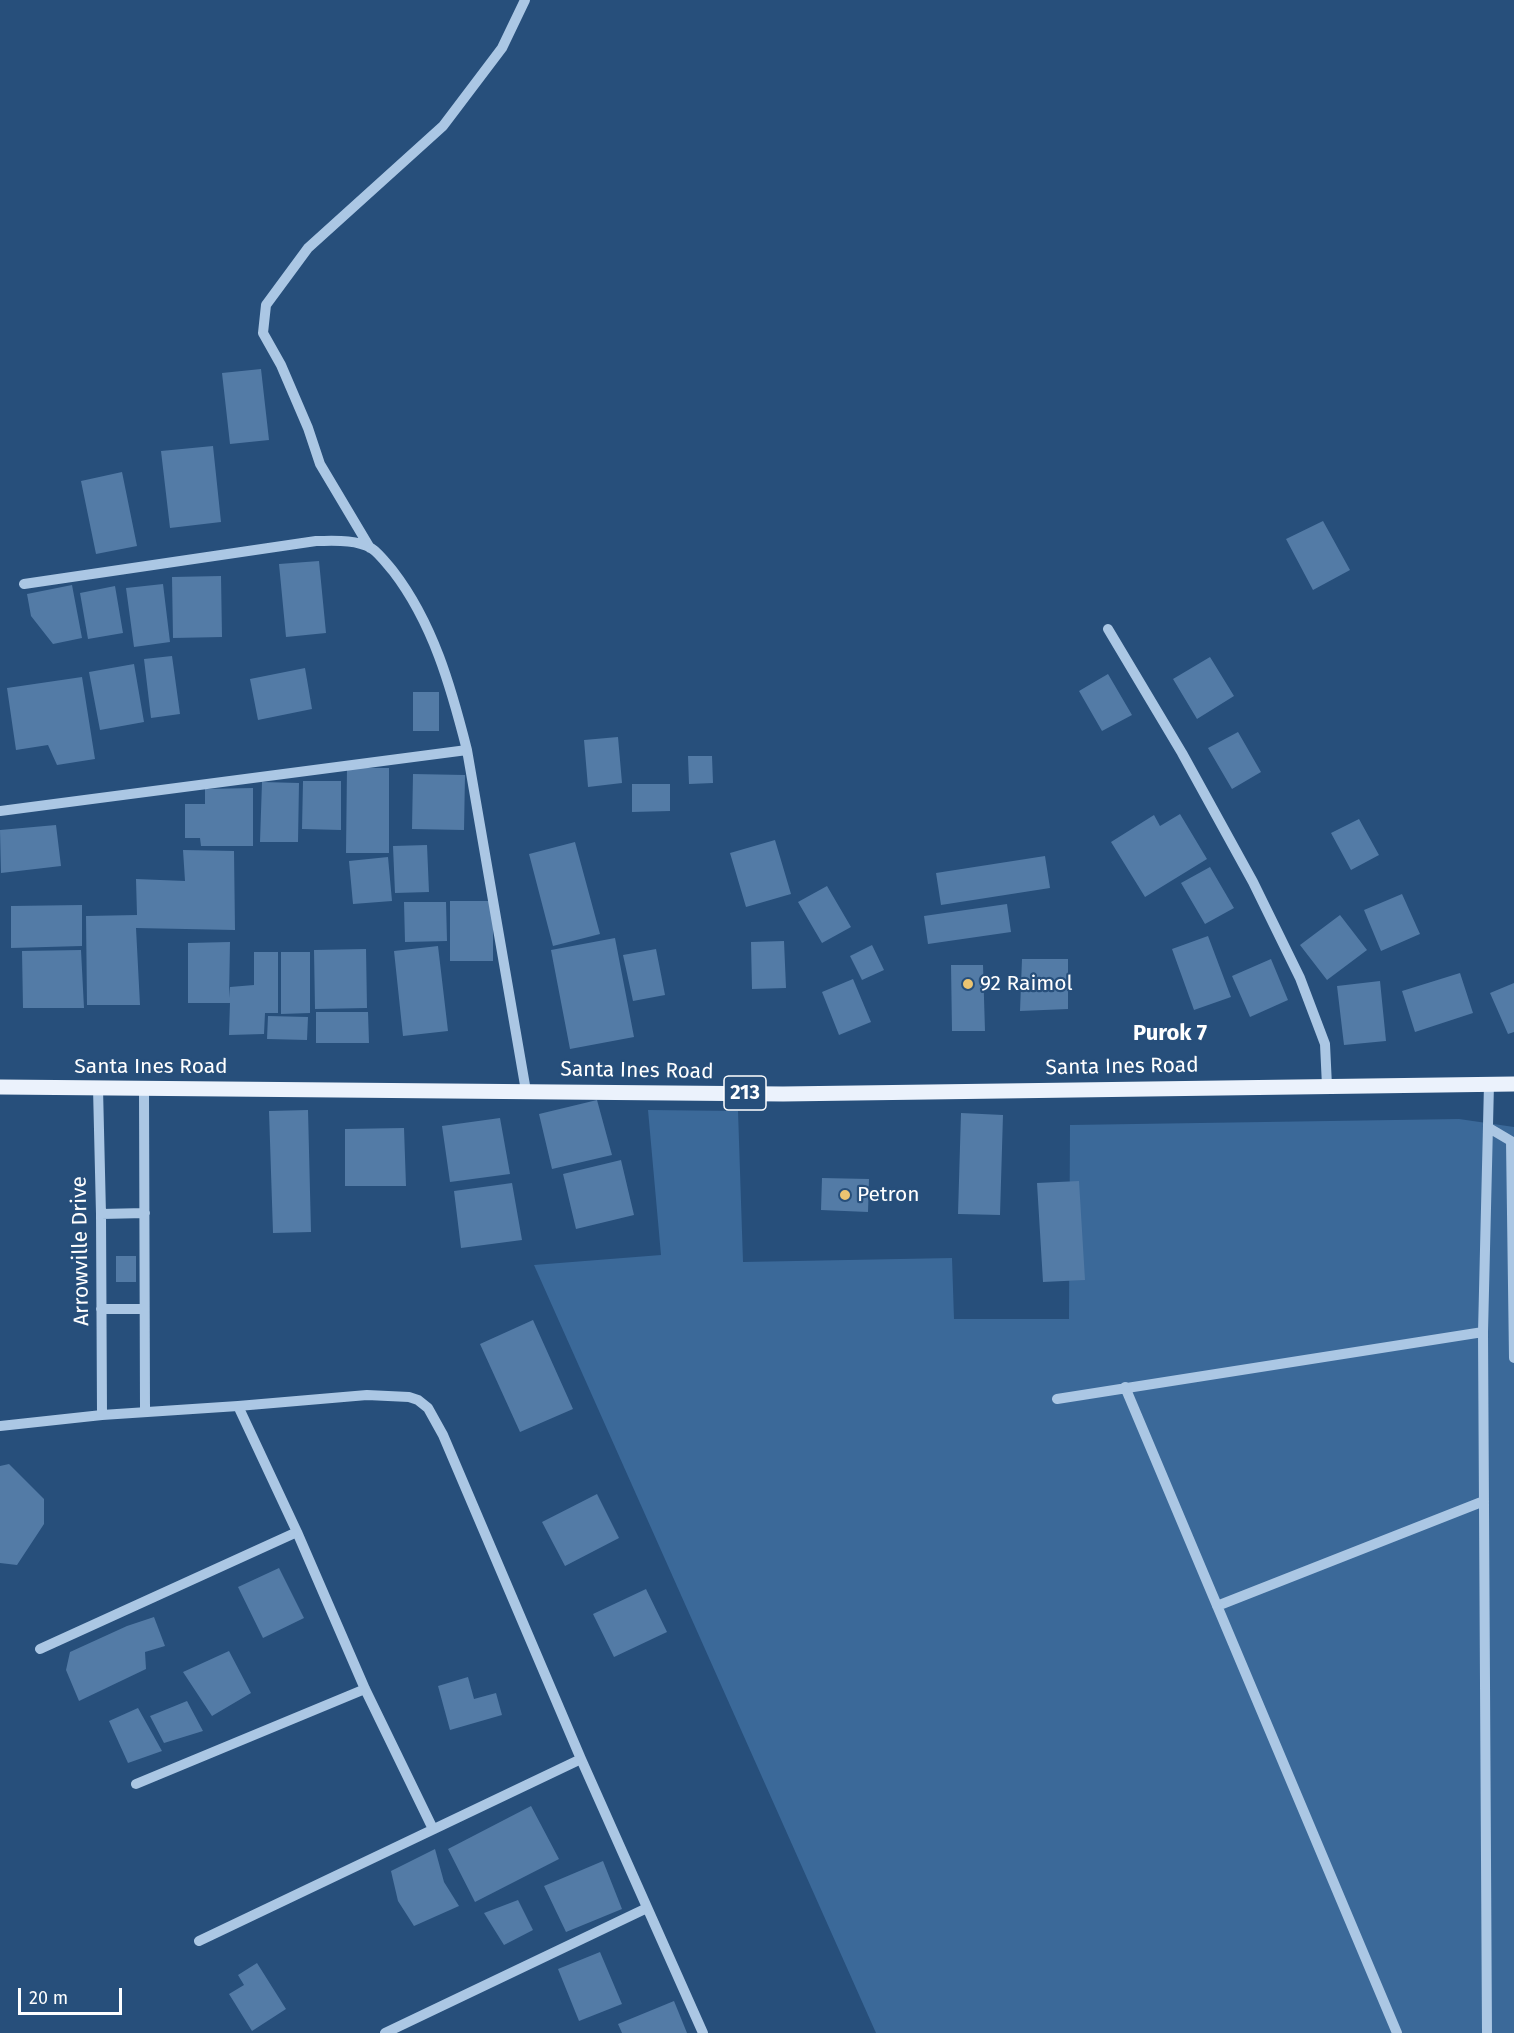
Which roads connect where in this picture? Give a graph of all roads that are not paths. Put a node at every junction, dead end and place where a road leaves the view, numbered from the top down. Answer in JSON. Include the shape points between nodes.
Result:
{"nodes":[{"id":1,"x":525,"y":0,"type":"edge"},
{"id":2,"x":370,"y":548,"type":"junction"},
{"id":3,"x":24,"y":584,"type":"dead end"},
{"id":4,"x":1108,"y":629,"type":"dead end"},
{"id":5,"x":466,"y":750,"type":"junction"},
{"id":6,"x":0,"y":811,"type":"edge"},
{"id":7,"x":1489,"y":1084,"type":"junction"},
{"id":8,"x":1514,"y":1084,"type":"edge"},
{"id":9,"x":1328,"y":1086,"type":"junction"},
{"id":10,"x":0,"y":1087,"type":"edge"},
{"id":11,"x":98,"y":1088,"type":"junction"},
{"id":12,"x":144,"y":1088,"type":"junction"},
{"id":13,"x":526,"y":1091,"type":"junction"},
{"id":14,"x":1489,"y":1128,"type":"junction"},
{"id":15,"x":145,"y":1213,"type":"junction"},
{"id":16,"x":101,"y":1214,"type":"junction"},
{"id":17,"x":101,"y":1309,"type":"junction"},
{"id":18,"x":144,"y":1309,"type":"junction"},
{"id":19,"x":1483,"y":1332,"type":"junction"},
{"id":20,"x":1514,"y":1358,"type":"edge"},
{"id":21,"x":1125,"y":1387,"type":"junction"},
{"id":22,"x":1057,"y":1399,"type":"dead end"},
{"id":23,"x":238,"y":1406,"type":"junction"},
{"id":24,"x":145,"y":1411,"type":"junction"},
{"id":25,"x":102,"y":1415,"type":"junction"},
{"id":26,"x":0,"y":1426,"type":"edge"},
{"id":27,"x":1484,"y":1501,"type":"junction"},
{"id":28,"x":297,"y":1532,"type":"junction"},
{"id":29,"x":1217,"y":1606,"type":"junction"},
{"id":30,"x":40,"y":1649,"type":"dead end"},
{"id":31,"x":365,"y":1689,"type":"junction"},
{"id":32,"x":581,"y":1759,"type":"junction"},
{"id":33,"x":136,"y":1784,"type":"dead end"},
{"id":34,"x":433,"y":1828,"type":"junction"},
{"id":35,"x":647,"y":1908,"type":"junction"},
{"id":36,"x":199,"y":1941,"type":"dead end"},
{"id":37,"x":385,"y":2033,"type":"edge"},
{"id":38,"x":703,"y":2033,"type":"edge"},
{"id":39,"x":1397,"y":2033,"type":"edge"},
{"id":40,"x":1486,"y":2033,"type":"edge"}],
"edges":[{"from":1,"to":2,"type":"street","via":[[502,48],[443,126],[308,248],[266,305],[262,333],[281,365],[320,464]]},
{"from":2,"to":3,"type":"street","via":[[345,541],[316,541]]},
{"from":2,"to":5,"type":"street","via":[[408,591],[432,637]]},
{"from":4,"to":9,"type":"street","via":[[1188,763],[1300,978],[1325,1044]]},
{"from":5,"to":6,"type":"street"},
{"from":5,"to":13,"type":"street"},
{"from":7,"to":8,"type":"main road","number":"213"},
{"from":7,"to":9,"type":"main road","name":"Santa Ines Road","number":"213"},
{"from":7,"to":14,"type":"street"},
{"from":9,"to":13,"type":"main road","name":"Santa Ines Road","number":"213","via":[[783,1094]]},
{"from":10,"to":11,"type":"main road","name":"Santa Ines Road","number":"213"},
{"from":11,"to":12,"type":"main road","name":"Santa Ines Road","number":"213"},
{"from":11,"to":16,"type":"street","name":"Arrowville Drive"},
{"from":12,"to":13,"type":"main road","name":"Santa Ines Road","number":"213"},
{"from":12,"to":15,"type":"street"},
{"from":14,"to":19,"type":"street"},
{"from":14,"to":20,"type":"street","via":[[1511,1140]]},
{"from":15,"to":16,"type":"street"},
{"from":15,"to":18,"type":"street"},
{"from":16,"to":17,"type":"street","name":"Arrowville Drive"},
{"from":17,"to":18,"type":"street"},
{"from":17,"to":25,"type":"street","name":"Arrowville Drive"},
{"from":18,"to":24,"type":"street"},
{"from":19,"to":21,"type":"street"},
{"from":19,"to":27,"type":"street"},
{"from":21,"to":22,"type":"street"},
{"from":21,"to":29,"type":"street"},
{"from":23,"to":24,"type":"street"},
{"from":23,"to":28,"type":"street"},
{"from":23,"to":32,"type":"street","via":[[367,1395],[409,1397],[428,1408]]},
{"from":24,"to":25,"type":"street"},
{"from":25,"to":26,"type":"street"},
{"from":27,"to":29,"type":"street"},
{"from":27,"to":40,"type":"street"},
{"from":28,"to":30,"type":"street"},
{"from":28,"to":31,"type":"street"},
{"from":29,"to":39,"type":"street"},
{"from":31,"to":33,"type":"street"},
{"from":31,"to":34,"type":"street"},
{"from":32,"to":34,"type":"street"},
{"from":32,"to":35,"type":"street"},
{"from":34,"to":36,"type":"street"},
{"from":35,"to":37,"type":"street"},
{"from":35,"to":38,"type":"street"}]}
